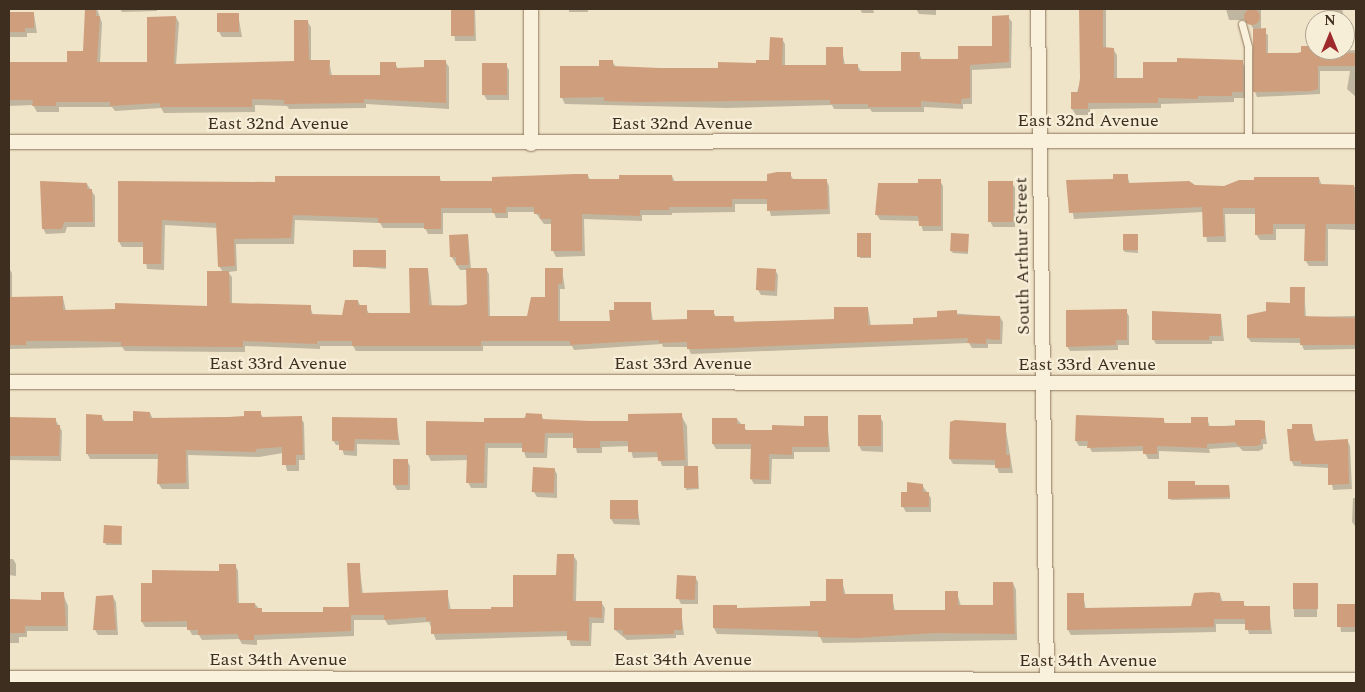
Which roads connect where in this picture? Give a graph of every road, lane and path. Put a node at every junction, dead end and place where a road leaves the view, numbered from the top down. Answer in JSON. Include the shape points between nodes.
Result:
{"nodes":[{"id":1,"x":531,"y":9,"type":"edge"},
{"id":2,"x":1038,"y":9,"type":"edge"},
{"id":3,"x":1242,"y":24,"type":"dead end"},
{"id":4,"x":1040,"y":140,"type":"junction"},
{"id":5,"x":1248,"y":140,"type":"junction"},
{"id":6,"x":1356,"y":141,"type":"edge"},
{"id":7,"x":9,"y":142,"type":"edge"},
{"id":8,"x":531,"y":144,"type":"junction"},
{"id":9,"x":9,"y":382,"type":"edge"},
{"id":10,"x":1044,"y":383,"type":"junction"},
{"id":11,"x":1356,"y":383,"type":"edge"},
{"id":12,"x":9,"y":678,"type":"edge"},
{"id":13,"x":1356,"y":680,"type":"edge"},
{"id":14,"x":1047,"y":682,"type":"edge"}],
"edges":[{"from":1,"to":8,"type":"street"},
{"from":2,"to":4,"type":"street","name":"South Arthur Street"},
{"from":3,"to":5,"type":"lane","via":[[1248,47]]},
{"from":4,"to":5,"type":"street","name":"East 32nd Avenue"},
{"from":4,"to":8,"type":"street","name":"East 32nd Avenue"},
{"from":4,"to":10,"type":"street","name":"South Arthur Street"},
{"from":5,"to":6,"type":"street","name":"East 32nd Avenue"},
{"from":7,"to":8,"type":"street","name":"East 32nd Avenue"},
{"from":9,"to":10,"type":"street","name":"East 33rd Avenue"},
{"from":10,"to":11,"type":"street","name":"East 33rd Avenue"},
{"from":10,"to":14,"type":"street","name":"South Arthur Street"},
{"from":12,"to":14,"type":"street","name":"East 34th Avenue"},
{"from":13,"to":14,"type":"street","name":"East 34th Avenue"}]}
